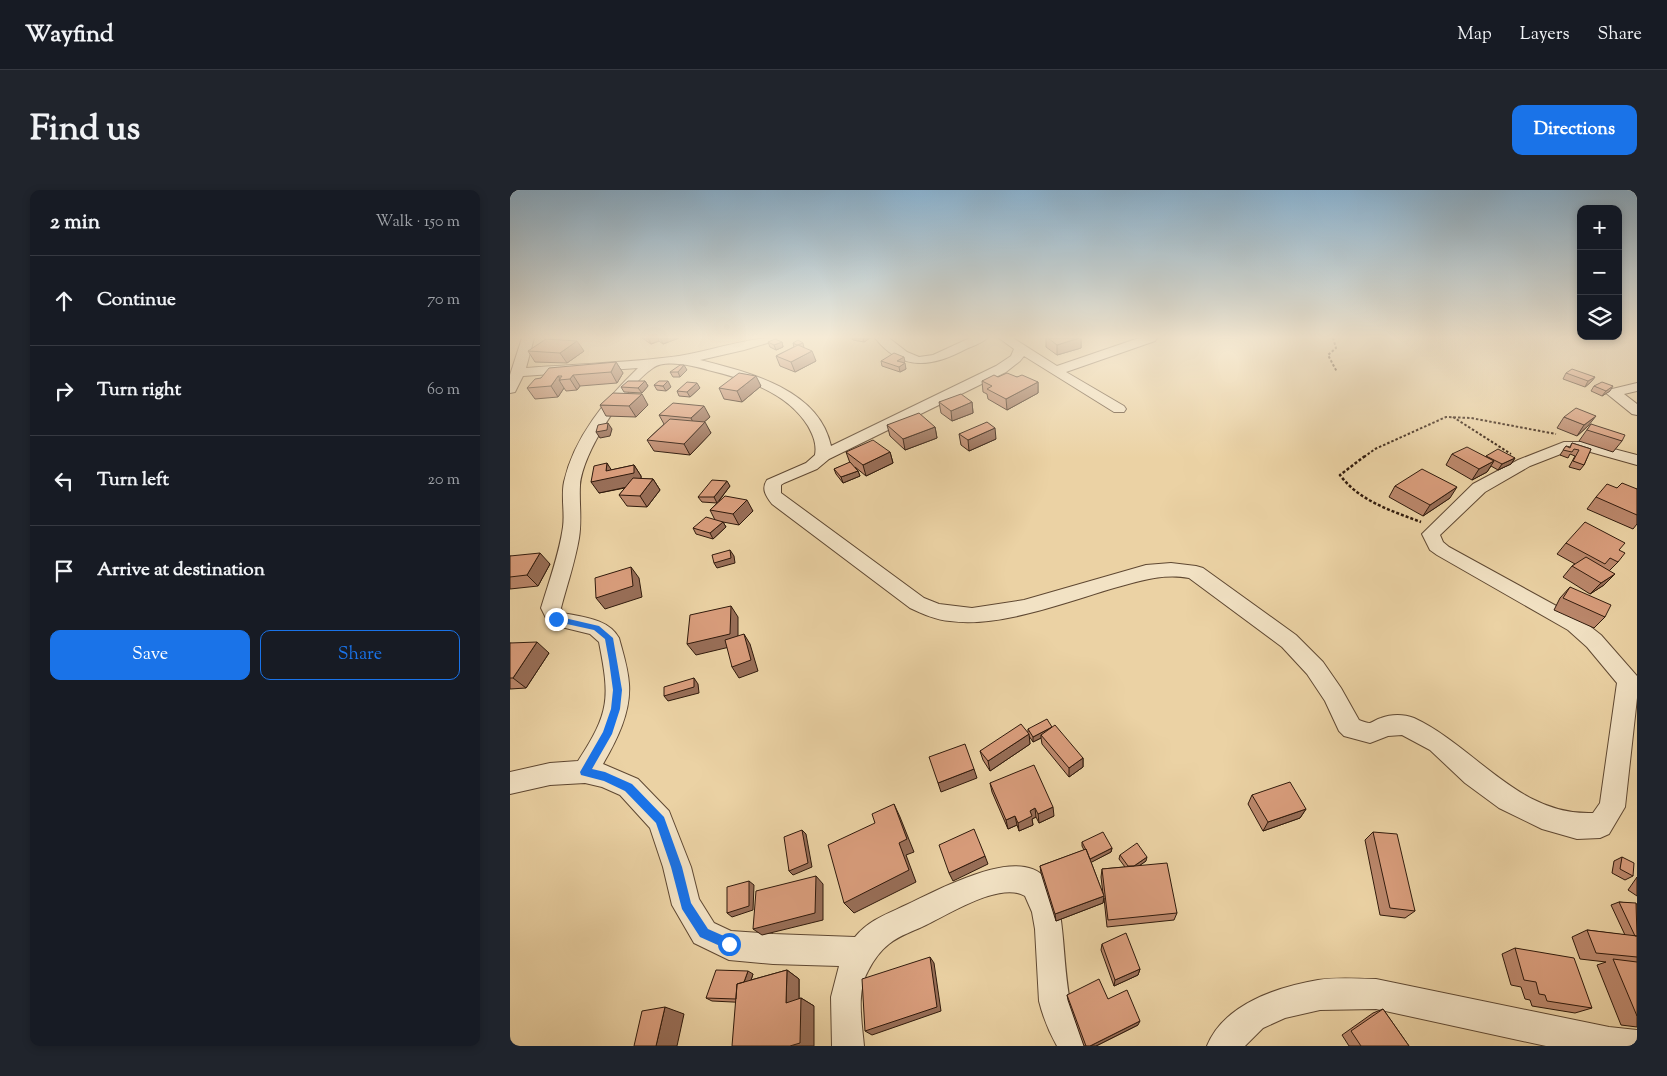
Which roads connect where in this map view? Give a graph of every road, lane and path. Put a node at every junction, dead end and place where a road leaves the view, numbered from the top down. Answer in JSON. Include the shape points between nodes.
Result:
{"nodes":[{"id":1,"x":635,"y":378,"type":"edge"},
{"id":2,"x":747,"y":378,"type":"edge"},
{"id":3,"x":983,"y":378,"type":"edge"},
{"id":4,"x":1068,"y":378,"type":"edge"},
{"id":5,"x":1637,"y":388,"type":"edge"},
{"id":6,"x":1119,"y":409,"type":"dead end"},
{"id":7,"x":1637,"y":410,"type":"edge"},
{"id":8,"x":1453,"y":417,"type":"junction"},
{"id":9,"x":1587,"y":447,"type":"junction"},
{"id":10,"x":822,"y":456,"type":"junction"},
{"id":11,"x":1636,"y":458,"type":"edge"},
{"id":12,"x":1524,"y":463,"type":"junction"},
{"id":13,"x":1436,"y":528,"type":"junction"},
{"id":14,"x":1632,"y":684,"type":"edge"},
{"id":15,"x":585,"y":772,"type":"junction"},
{"id":16,"x":510,"y":782,"type":"edge"},
{"id":17,"x":862,"y":952,"type":"junction"},
{"id":18,"x":848,"y":1046,"type":"edge"},
{"id":19,"x":1074,"y":1046,"type":"edge"},
{"id":20,"x":1223,"y":1046,"type":"edge"},
{"id":21,"x":1637,"y":1046,"type":"edge"}],
"edges":[{"from":1,"to":15,"type":"street","via":[[596,424],[585,448],[572,485],[573,525],[551,608],[556,619],[596,628],[608,638],[613,661],[618,690],[616,709],[607,734]]},
{"from":2,"to":10,"type":"street","via":[[789,397],[799,406],[818,430],[824,452]]},
{"from":3,"to":10,"type":"street"},
{"from":4,"to":6,"type":"street"},
{"from":5,"to":7,"type":"street","via":[[1613,393]]},
{"from":8,"to":9,"type":"path","via":[[1550,433]]},
{"from":8,"to":12,"type":"path"},
{"from":8,"to":13,"type":"path","via":[[1446,417],[1375,449],[1340,476],[1359,494]]},
{"from":9,"to":11,"type":"street"},
{"from":9,"to":12,"type":"street","via":[[1569,445]]},
{"from":10,"to":14,"type":"street","via":[[810,466],[780,477],[773,483],[773,494],[917,603],[942,613],[972,615],[1024,607],[1146,572],[1182,568],[1196,573],[1289,641],[1315,668],[1352,729],[1370,733],[1388,726],[1405,725],[1438,743],[1508,800],[1542,817],[1577,826],[1600,825],[1612,807]]},
{"from":12,"to":13,"type":"street","via":[[1479,488]]},
{"from":13,"to":14,"type":"street","via":[[1431,534],[1436,546],[1575,625],[1594,641]]},
{"from":15,"to":16,"type":"street","via":[[550,774]]},
{"from":15,"to":17,"type":"street","via":[[605,776],[629,787],[660,820],[677,867],[686,905],[704,933],[729,944]]},
{"from":17,"to":18,"type":"street","via":[[848,983],[845,1014]]},
{"from":17,"to":19,"type":"street","via":[[880,932],[984,884],[1008,879],[1024,880],[1034,886],[1045,902],[1058,1015]]},
{"from":20,"to":21,"type":"street","via":[[1252,1016],[1284,1002],[1320,995],[1376,994]]}]}
